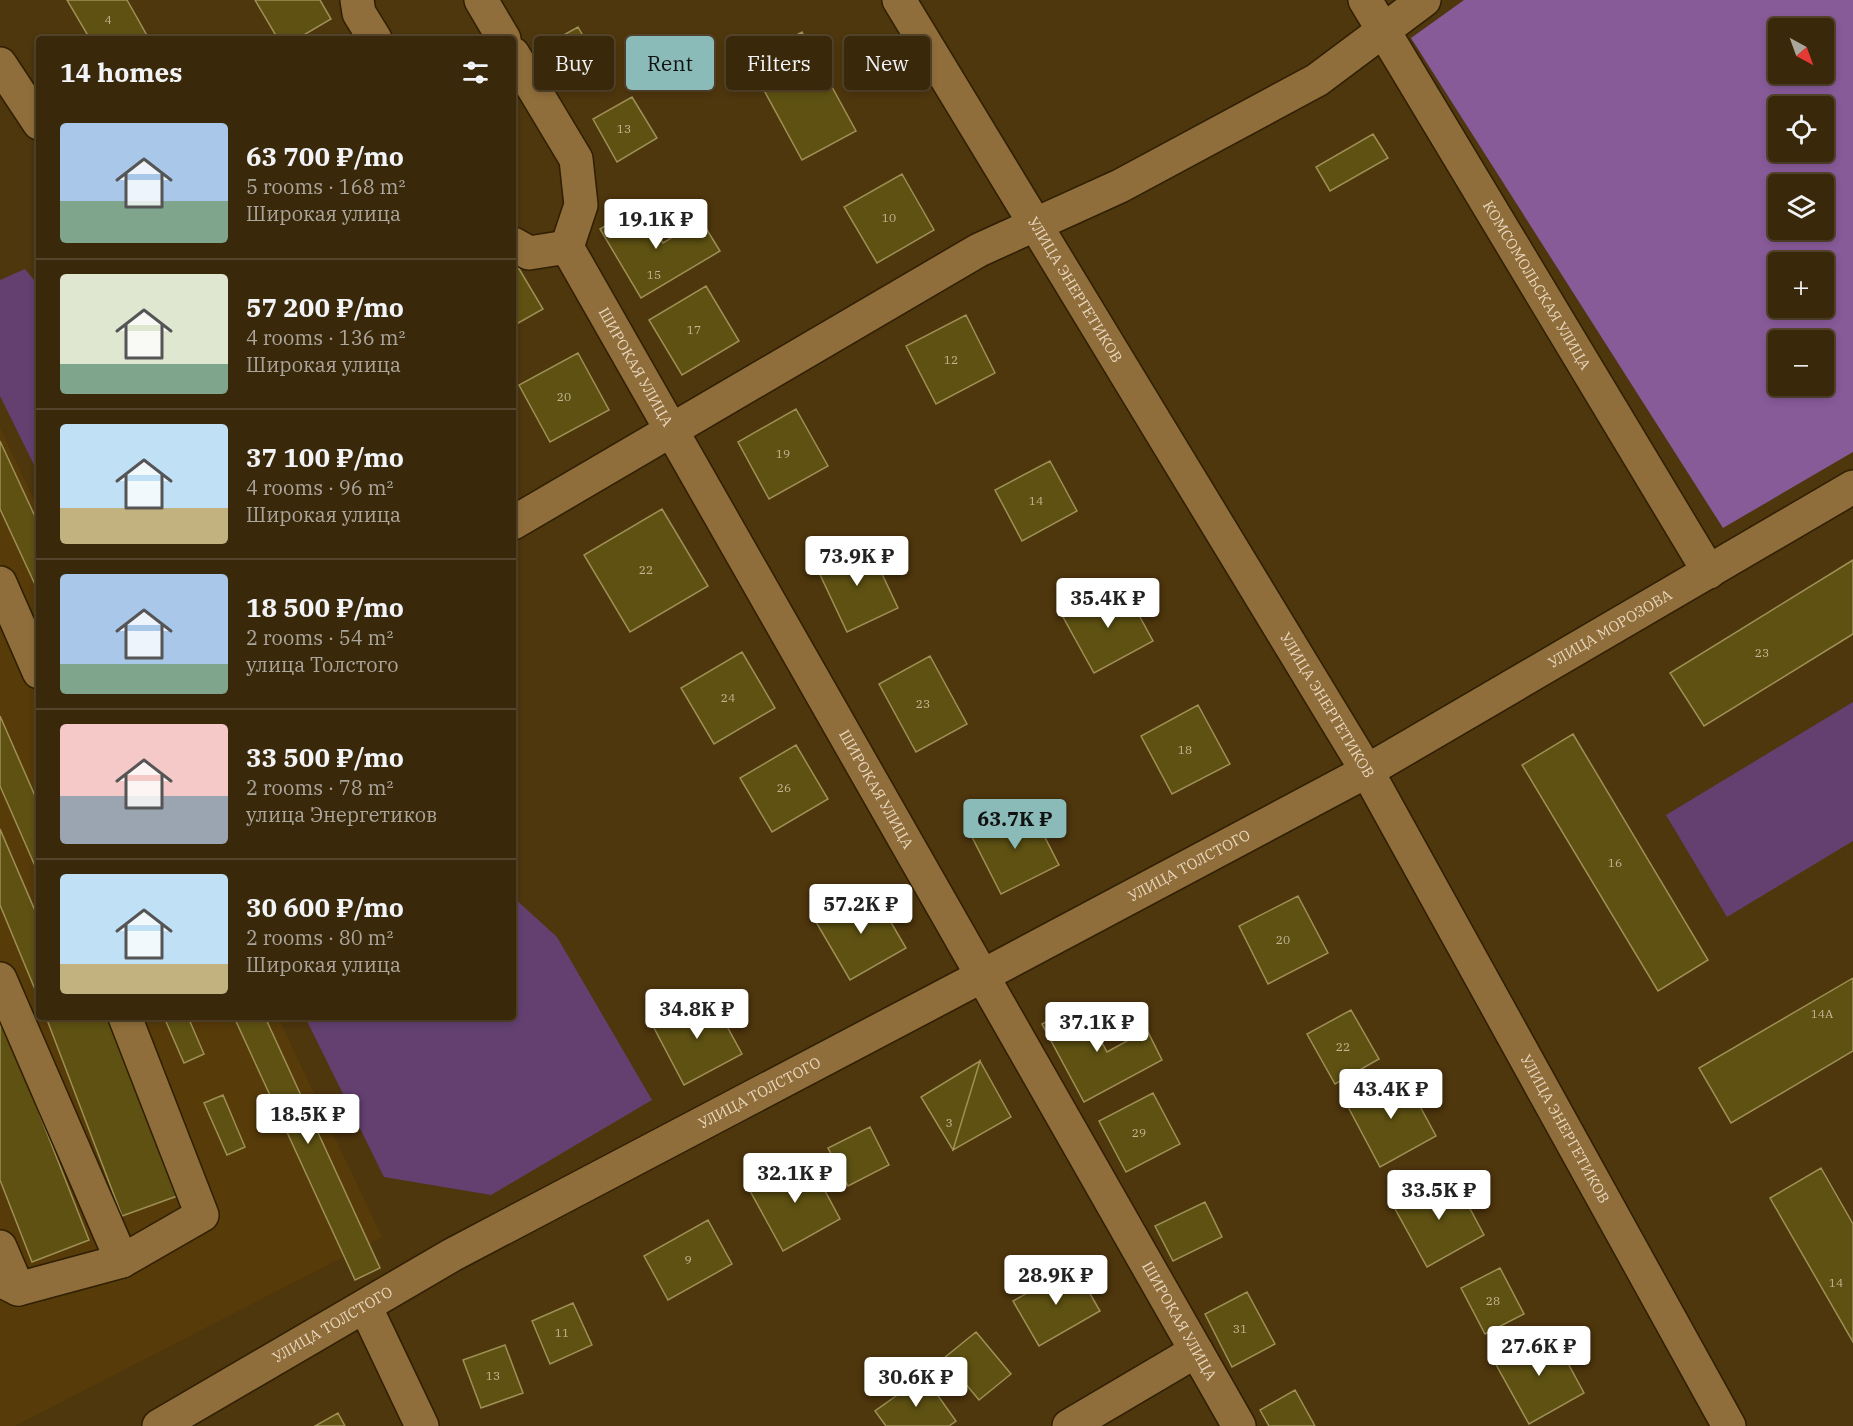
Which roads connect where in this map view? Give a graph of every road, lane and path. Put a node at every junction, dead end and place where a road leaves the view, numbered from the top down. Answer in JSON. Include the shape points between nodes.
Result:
{"nodes":[{"id":1,"x":357,"y":0,"type":"edge"},
{"id":2,"x":481,"y":0,"type":"edge"},
{"id":3,"x":899,"y":0,"type":"edge"},
{"id":4,"x":1365,"y":0,"type":"edge"},
{"id":5,"x":1424,"y":0,"type":"edge"},
{"id":6,"x":1382,"y":31,"type":"junction"},
{"id":7,"x":373,"y":36,"type":"edge"},
{"id":8,"x":502,"y":36,"type":"edge"},
{"id":9,"x":516,"y":59,"type":"edge"},
{"id":10,"x":0,"y":64,"type":"edge"},
{"id":11,"x":36,"y":118,"type":"edge"},
{"id":12,"x":1034,"y":224,"type":"junction"},
{"id":13,"x":516,"y":246,"type":"edge"},
{"id":14,"x":567,"y":247,"type":"junction"},
{"id":15,"x":671,"y":430,"type":"junction"},
{"id":16,"x":1853,"y":487,"type":"edge"},
{"id":17,"x":516,"y":521,"type":"edge"},
{"id":18,"x":1709,"y":572,"type":"junction"},
{"id":19,"x":0,"y":583,"type":"edge"},
{"id":20,"x":36,"y":665,"type":"edge"},
{"id":21,"x":1367,"y":771,"type":"junction"},
{"id":22,"x":982,"y":976,"type":"junction"},
{"id":23,"x":0,"y":979,"type":"edge"},
{"id":24,"x":126,"y":1020,"type":"edge"},
{"id":25,"x":0,"y":1247,"type":"edge"},
{"id":26,"x":122,"y":1261,"type":"junction"},
{"id":27,"x":9,"y":1284,"type":"edge"},
{"id":28,"x":364,"y":1306,"type":"junction"},
{"id":29,"x":1196,"y":1351,"type":"junction"},
{"id":30,"x":159,"y":1426,"type":"edge"},
{"id":31,"x":422,"y":1426,"type":"edge"},
{"id":32,"x":1069,"y":1426,"type":"edge"},
{"id":33,"x":1239,"y":1426,"type":"edge"},
{"id":34,"x":1728,"y":1426,"type":"edge"}],
"edges":[{"from":1,"to":7,"type":"street","via":[[359,13]]},
{"from":2,"to":8,"type":"street"},
{"from":3,"to":12,"type":"street","name":"УЛИЦА ЭНЕРГЕТИКОВ"},
{"from":4,"to":6,"type":"street","name":"КОМСОМОЛЬСКАЯ УЛИЦА"},
{"from":5,"to":6,"type":"street"},
{"from":6,"to":12,"type":"street","via":[[1317,80],[1120,186]]},
{"from":6,"to":18,"type":"street","name":"КОМСОМОЛЬСКАЯ УЛИЦА"},
{"from":9,"to":14,"type":"street","via":[[576,159],[581,206]]},
{"from":10,"to":11,"type":"street"},
{"from":12,"to":15,"type":"street","via":[[979,250]]},
{"from":12,"to":21,"type":"street","name":"УЛИЦА ЭНЕРГЕТИКОВ"},
{"from":13,"to":14,"type":"street","via":[[528,253]]},
{"from":14,"to":15,"type":"street","name":"ШИРОКАЯ УЛИЦА"},
{"from":15,"to":17,"type":"street"},
{"from":15,"to":22,"type":"street","name":"ШИРОКАЯ УЛИЦА"},
{"from":16,"to":18,"type":"street","name":"УЛИЦА МОРОЗОВА"},
{"from":18,"to":21,"type":"street","name":"УЛИЦА МОРОЗОВА"},
{"from":19,"to":20,"type":"street"},
{"from":21,"to":22,"type":"street","name":"УЛИЦА ТОЛСТОГО"},
{"from":21,"to":34,"type":"street","name":"УЛИЦА ЭНЕРГЕТИКОВ"},
{"from":22,"to":28,"type":"street","name":"УЛИЦА ТОЛСТОГО","via":[[452,1255]]},
{"from":22,"to":29,"type":"street","name":"ШИРОКАЯ УЛИЦА"},
{"from":23,"to":26,"type":"street"},
{"from":24,"to":26,"type":"street","via":[[202,1215]]},
{"from":25,"to":27,"type":"street"},
{"from":26,"to":27,"type":"street"},
{"from":28,"to":30,"type":"street","name":"УЛИЦА ТОЛСТОГО"},
{"from":28,"to":31,"type":"street"},
{"from":29,"to":32,"type":"street"},
{"from":29,"to":33,"type":"street","name":"ШИРОКАЯ УЛИЦА"}]}
